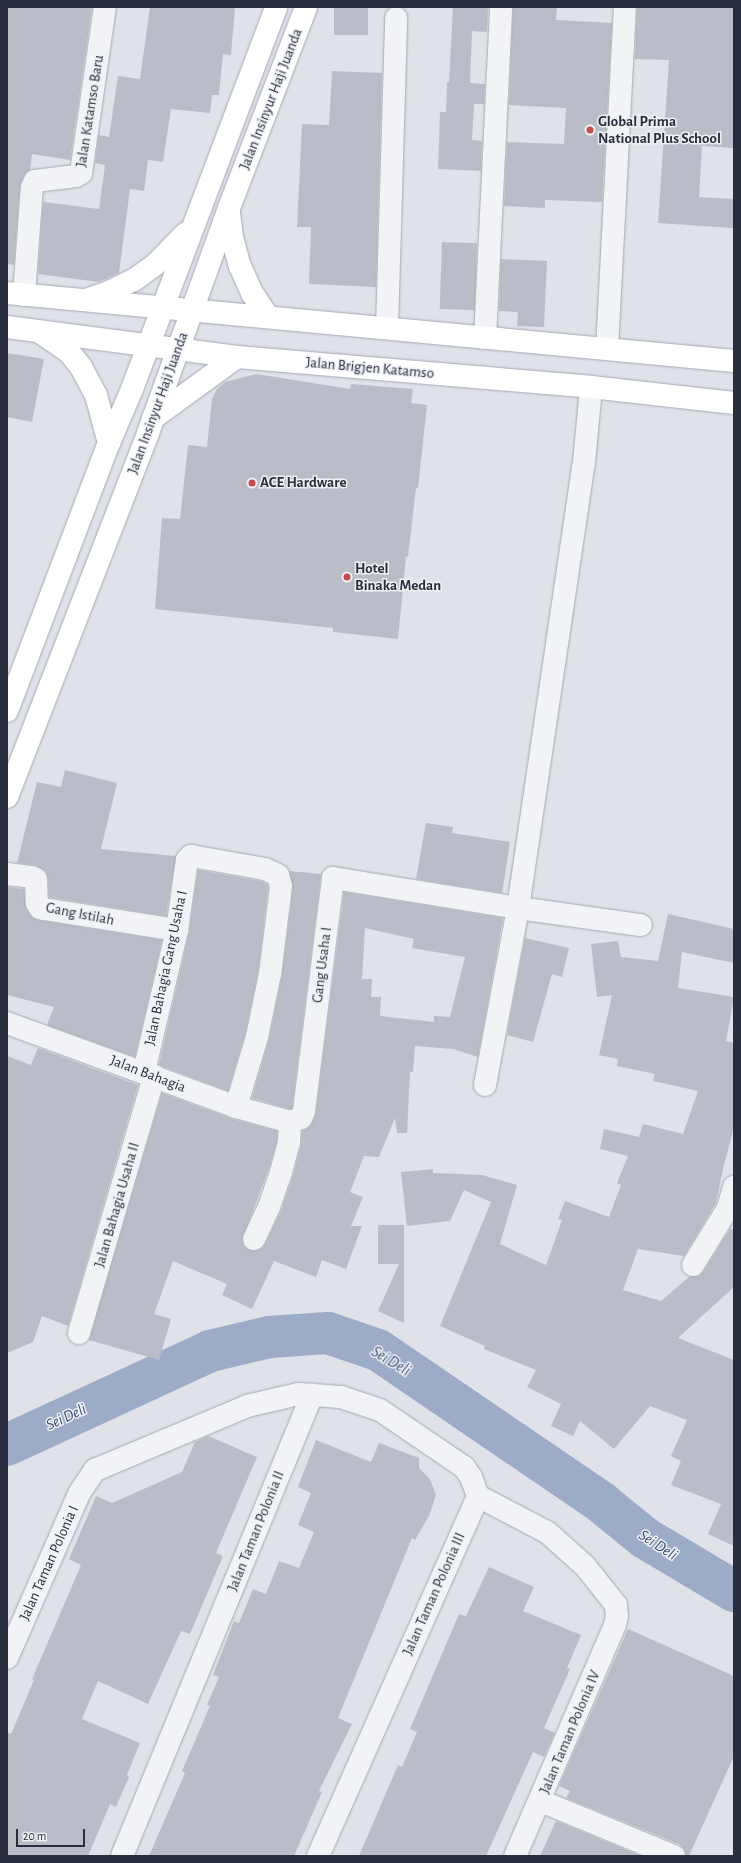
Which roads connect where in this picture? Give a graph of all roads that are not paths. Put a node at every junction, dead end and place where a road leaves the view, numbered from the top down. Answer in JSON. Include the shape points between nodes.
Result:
{"nodes":[{"id":1,"x":105,"y":7,"type":"edge"},
{"id":2,"x":276,"y":7,"type":"edge"},
{"id":3,"x":306,"y":7,"type":"edge"},
{"id":4,"x":501,"y":7,"type":"edge"},
{"id":5,"x":625,"y":7,"type":"edge"},
{"id":6,"x":396,"y":18,"type":"dead end"},
{"id":7,"x":229,"y":208,"type":"junction"},
{"id":8,"x":193,"y":224,"type":"junction"},
{"id":9,"x":15,"y":294,"type":"edge"},
{"id":10,"x":84,"y":300,"type":"junction"},
{"id":11,"x":162,"y":308,"type":"junction"},
{"id":12,"x":192,"y":311,"type":"junction"},
{"id":13,"x":268,"y":317,"type":"junction"},
{"id":14,"x":7,"y":327,"type":"edge"},
{"id":15,"x":387,"y":328,"type":"junction"},
{"id":16,"x":37,"y":330,"type":"junction"},
{"id":17,"x":485,"y":338,"type":"junction"},
{"id":18,"x":148,"y":345,"type":"junction"},
{"id":19,"x":178,"y":349,"type":"junction"},
{"id":20,"x":607,"y":349,"type":"junction"},
{"id":21,"x":237,"y":357,"type":"junction"},
{"id":22,"x":734,"y":361,"type":"edge"},
{"id":23,"x":591,"y":387,"type":"junction"},
{"id":24,"x":734,"y":403,"type":"edge"},
{"id":25,"x":153,"y":418,"type":"junction"},
{"id":26,"x":109,"y":443,"type":"junction"},
{"id":27,"x":7,"y":712,"type":"edge"},
{"id":28,"x":7,"y":797,"type":"edge"},
{"id":29,"x":7,"y":874,"type":"edge"},
{"id":30,"x":518,"y":908,"type":"junction"},
{"id":31,"x":641,"y":925,"type":"dead end"},
{"id":32,"x":177,"y":930,"type":"junction"},
{"id":33,"x":7,"y":1023,"type":"edge"},
{"id":34,"x":149,"y":1074,"type":"junction"},
{"id":35,"x":485,"y":1085,"type":"dead end"},
{"id":36,"x":236,"y":1107,"type":"junction"},
{"id":37,"x":290,"y":1122,"type":"junction"},
{"id":38,"x":734,"y":1187,"type":"edge"},
{"id":39,"x":254,"y":1239,"type":"dead end"},
{"id":40,"x":693,"y":1265,"type":"dead end"},
{"id":41,"x":79,"y":1333,"type":"dead end"},
{"id":42,"x":312,"y":1395,"type":"junction"},
{"id":43,"x":478,"y":1496,"type":"junction"},
{"id":44,"x":7,"y":1658,"type":"edge"},
{"id":45,"x":541,"y":1801,"type":"junction"},
{"id":46,"x":122,"y":1856,"type":"edge"},
{"id":47,"x":318,"y":1856,"type":"edge"},
{"id":48,"x":515,"y":1856,"type":"edge"},
{"id":49,"x":674,"y":1856,"type":"edge"}],
"edges":[{"from":1,"to":9,"type":"street","name":"Jalan Katamso Baru","via":[[81,173],[76,176],[36,181],[32,187]]},
{"from":2,"to":8,"type":"main road","name":"Jalan Insinyur Haji Juanda"},
{"from":3,"to":7,"type":"main road","name":"Jalan Insinyur Haji Juanda"},
{"from":4,"to":17,"type":"street"},
{"from":5,"to":20,"type":"street"},
{"from":6,"to":15,"type":"street"},
{"from":7,"to":12,"type":"main road","name":"Jalan Insinyur Haji Juanda"},
{"from":7,"to":13,"type":"main road","via":[[232,237],[240,266],[252,293]]},
{"from":8,"to":10,"type":"main road","via":[[156,264],[134,280]]},
{"from":8,"to":11,"type":"main road","name":"Jalan Insinyur Haji Juanda"},
{"from":9,"to":10,"type":"main road"},
{"from":10,"to":11,"type":"main road"},
{"from":11,"to":12,"type":"main road"},
{"from":11,"to":18,"type":"main road","name":"Jalan Insinyur Haji Juanda"},
{"from":12,"to":13,"type":"main road"},
{"from":12,"to":19,"type":"main road","name":"Jalan Insinyur Haji Juanda"},
{"from":13,"to":15,"type":"main road"},
{"from":14,"to":16,"type":"main road","name":"Jalan Brigjen Katamso"},
{"from":15,"to":17,"type":"main road"},
{"from":16,"to":18,"type":"main road","name":"Jalan Brigjen Katamso"},
{"from":16,"to":26,"type":"main road","via":[[69,352],[81,367],[96,395]]},
{"from":17,"to":20,"type":"main road"},
{"from":18,"to":19,"type":"main road","name":"Jalan Brigjen Katamso"},
{"from":18,"to":26,"type":"main road","name":"Jalan Insinyur Haji Juanda"},
{"from":19,"to":21,"type":"main road","name":"Jalan Brigjen Katamso"},
{"from":19,"to":25,"type":"main road","name":"Jalan Insinyur Haji Juanda"},
{"from":20,"to":22,"type":"main road"},
{"from":21,"to":23,"type":"main road","name":"Jalan Brigjen Katamso"},
{"from":21,"to":25,"type":"main road"},
{"from":23,"to":24,"type":"main road","name":"Jalan Brigjen Katamso"},
{"from":23,"to":30,"type":"street","via":[[584,463]]},
{"from":25,"to":28,"type":"main road","name":"Jalan Insinyur Haji Juanda","via":[[90,588]]},
{"from":26,"to":27,"type":"main road","name":"Jalan Insinyur Haji Juanda"},
{"from":29,"to":32,"type":"street","name":"Gang Istilah","via":[[36,879],[38,903],[44,909]]},
{"from":30,"to":31,"type":"street"},
{"from":30,"to":35,"type":"street"},
{"from":30,"to":37,"type":"street","name":"Gang Usaha I","via":[[333,878],[304,1111],[301,1118]]},
{"from":32,"to":34,"type":"street","name":"Jalan Bahagia Gang Usaha I"},
{"from":32,"to":36,"type":"street","name":"Jalan Bahagia Gang Usaha I","via":[[189,858],[265,869],[278,875],[280,879],[270,974],[257,1037]]},
{"from":33,"to":34,"type":"street","name":"Jalan Bahagia"},
{"from":34,"to":36,"type":"street","name":"Jalan Bahagia"},
{"from":34,"to":41,"type":"street","name":"Jalan Bahagia Usaha II"},
{"from":36,"to":37,"type":"street","name":"Jalan Bahagia"},
{"from":37,"to":39,"type":"street","via":[[289,1143],[281,1172]]},
{"from":38,"to":40,"type":"street","via":[[728,1208]]},
{"from":42,"to":43,"type":"street","via":[[341,1397],[380,1410],[464,1467]]},
{"from":42,"to":44,"type":"street","name":"Jalan Taman Polonia I","via":[[299,1394],[247,1406],[95,1470],[80,1492]]},
{"from":42,"to":46,"type":"street","name":"Jalan Taman Polonia II"},
{"from":43,"to":45,"type":"street","name":"Jalan Taman Polonia IV","via":[[547,1532],[585,1566],[616,1605],[615,1625]]},
{"from":43,"to":47,"type":"street","name":"Jalan Taman Polonia III"},
{"from":45,"to":48,"type":"street","name":"Jalan Taman Polonia IV"},
{"from":45,"to":49,"type":"street"}]}
